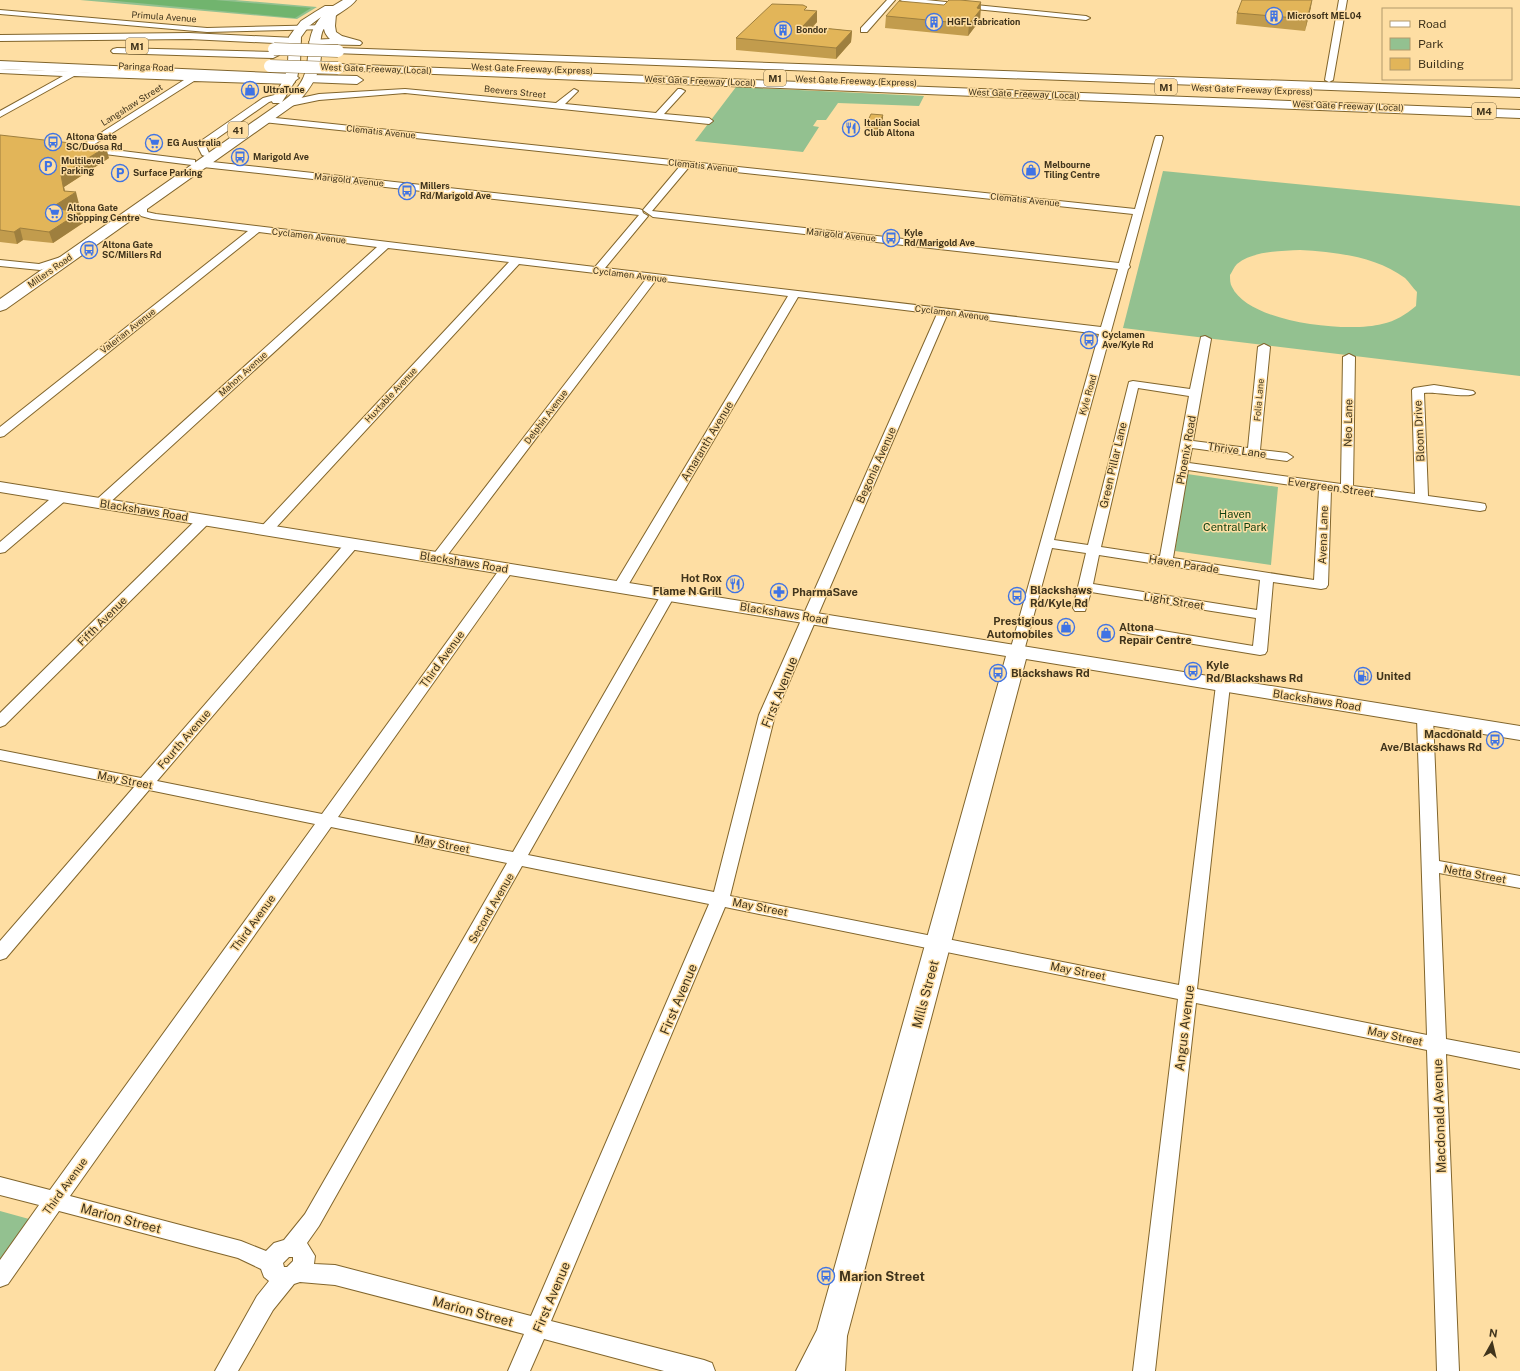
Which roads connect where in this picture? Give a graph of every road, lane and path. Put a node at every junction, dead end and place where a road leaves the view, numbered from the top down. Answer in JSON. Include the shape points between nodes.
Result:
{"nodes":[{"id":1,"x":342,"y":0,"type":"edge"},
{"id":2,"x":351,"y":0,"type":"edge"},
{"id":3,"x":892,"y":0,"type":"edge"},
{"id":4,"x":904,"y":0,"type":"edge"},
{"id":5,"x":1343,"y":0,"type":"edge"},
{"id":6,"x":0,"y":12,"type":"edge"},
{"id":7,"x":1086,"y":18,"type":"dead end"},
{"id":8,"x":324,"y":27,"type":"junction"},
{"id":9,"x":864,"y":30,"type":"dead end"},
{"id":10,"x":298,"y":33,"type":"junction"},
{"id":11,"x":0,"y":38,"type":"edge"},
{"id":12,"x":0,"y":42,"type":"edge"},
{"id":13,"x":315,"y":42,"type":"junction"},
{"id":14,"x":358,"y":44,"type":"junction"},
{"id":15,"x":0,"y":49,"type":"edge"},
{"id":16,"x":0,"y":54,"type":"edge"},
{"id":17,"x":105,"y":54,"type":"dead end"},
{"id":18,"x":272,"y":58,"type":"junction"},
{"id":19,"x":0,"y":59,"type":"edge"},
{"id":20,"x":338,"y":60,"type":"junction"},
{"id":21,"x":0,"y":65,"type":"edge"},
{"id":22,"x":0,"y":71,"type":"edge"},
{"id":23,"x":72,"y":74,"type":"junction"},
{"id":24,"x":976,"y":74,"type":"junction"},
{"id":25,"x":193,"y":78,"type":"junction"},
{"id":26,"x":292,"y":80,"type":"junction"},
{"id":27,"x":1328,"y":80,"type":"dead end"},
{"id":28,"x":308,"y":84,"type":"junction"},
{"id":29,"x":780,"y":84,"type":"junction"},
{"id":30,"x":574,"y":91,"type":"dead end"},
{"id":31,"x":681,"y":91,"type":"dead end"},
{"id":32,"x":1520,"y":93,"type":"edge"},
{"id":33,"x":319,"y":97,"type":"junction"},
{"id":34,"x":286,"y":99,"type":"junction"},
{"id":35,"x":1520,"y":100,"type":"edge"},
{"id":36,"x":1520,"y":105,"type":"edge"},
{"id":37,"x":558,"y":106,"type":"junction"},
{"id":38,"x":1520,"y":113,"type":"edge"},
{"id":39,"x":0,"y":114,"type":"edge"},
{"id":40,"x":658,"y":116,"type":"junction"},
{"id":41,"x":266,"y":120,"type":"junction"},
{"id":42,"x":709,"y":121,"type":"dead end"},
{"id":43,"x":1159,"y":138,"type":"dead end"},
{"id":44,"x":78,"y":148,"type":"joint"},
{"id":45,"x":200,"y":160,"type":"junction"},
{"id":46,"x":687,"y":164,"type":"junction"},
{"id":47,"x":144,"y":206,"type":"junction"},
{"id":48,"x":1140,"y":212,"type":"junction"},
{"id":49,"x":646,"y":213,"type":"junction"},
{"id":50,"x":155,"y":218,"type":"junction"},
{"id":51,"x":115,"y":226,"type":"junction"},
{"id":52,"x":256,"y":230,"type":"junction"},
{"id":53,"x":384,"y":245,"type":"junction"},
{"id":54,"x":70,"y":256,"type":"junction"},
{"id":55,"x":516,"y":261,"type":"junction"},
{"id":56,"x":0,"y":263,"type":"edge"},
{"id":57,"x":40,"y":267,"type":"junction"},
{"id":58,"x":1124,"y":267,"type":"junction"},
{"id":59,"x":597,"y":271,"type":"junction"},
{"id":60,"x":653,"y":277,"type":"junction"},
{"id":61,"x":0,"y":294,"type":"edge"},
{"id":62,"x":795,"y":294,"type":"junction"},
{"id":63,"x":0,"y":306,"type":"edge"},
{"id":64,"x":943,"y":312,"type":"junction"},
{"id":65,"x":1106,"y":332,"type":"junction"},
{"id":66,"x":1205,"y":339,"type":"dead end"},
{"id":67,"x":1264,"y":347,"type":"dead end"},
{"id":68,"x":1349,"y":357,"type":"dead end"},
{"id":69,"x":1195,"y":393,"type":"junction"},
{"id":70,"x":1470,"y":393,"type":"dead end"},
{"id":71,"x":0,"y":433,"type":"edge"},
{"id":72,"x":1187,"y":444,"type":"junction"},
{"id":73,"x":1254,"y":453,"type":"junction"},
{"id":74,"x":1286,"y":457,"type":"dead end"},
{"id":75,"x":1183,"y":466,"type":"junction"},
{"id":76,"x":1325,"y":486,"type":"junction"},
{"id":77,"x":0,"y":487,"type":"edge"},
{"id":78,"x":1347,"y":489,"type":"junction"},
{"id":79,"x":61,"y":497,"type":"junction"},
{"id":80,"x":1422,"y":500,"type":"junction"},
{"id":81,"x":101,"y":503,"type":"junction"},
{"id":82,"x":1480,"y":507,"type":"dead end"},
{"id":83,"x":204,"y":520,"type":"junction"},
{"id":84,"x":266,"y":530,"type":"junction"},
{"id":85,"x":1047,"y":543,"type":"junction"},
{"id":86,"x":352,"y":544,"type":"junction"},
{"id":87,"x":0,"y":549,"type":"edge"},
{"id":88,"x":1093,"y":550,"type":"junction"},
{"id":89,"x":438,"y":558,"type":"junction"},
{"id":90,"x":1166,"y":561,"type":"junction"},
{"id":91,"x":507,"y":569,"type":"junction"},
{"id":92,"x":1268,"y":577,"type":"junction"},
{"id":93,"x":1321,"y":585,"type":"joint"},
{"id":94,"x":620,"y":587,"type":"junction"},
{"id":95,"x":1085,"y":587,"type":"junction"},
{"id":96,"x":668,"y":595,"type":"junction"},
{"id":97,"x":1080,"y":608,"type":"dead end"},
{"id":98,"x":1264,"y":615,"type":"junction"},
{"id":99,"x":810,"y":618,"type":"junction"},
{"id":100,"x":1133,"y":630,"type":"dead end"},
{"id":101,"x":1017,"y":651,"type":"junction"},
{"id":102,"x":1223,"y":685,"type":"junction"},
{"id":103,"x":1426,"y":718,"type":"junction"},
{"id":104,"x":0,"y":722,"type":"edge"},
{"id":105,"x":1520,"y":733,"type":"edge"},
{"id":106,"x":0,"y":755,"type":"edge"},
{"id":107,"x":145,"y":784,"type":"junction"},
{"id":108,"x":326,"y":821,"type":"junction"},
{"id":109,"x":519,"y":859,"type":"junction"},
{"id":110,"x":1430,"y":866,"type":"junction"},
{"id":111,"x":1520,"y":882,"type":"edge"},
{"id":112,"x":720,"y":900,"type":"junction"},
{"id":113,"x":939,"y":943,"type":"junction"},
{"id":114,"x":0,"y":953,"type":"edge"},
{"id":115,"x":1188,"y":994,"type":"junction"},
{"id":116,"x":1437,"y":1044,"type":"junction"},
{"id":117,"x":1520,"y":1060,"type":"edge"},
{"id":118,"x":0,"y":1186,"type":"edge"},
{"id":119,"x":55,"y":1200,"type":"junction"},
{"id":120,"x":288,"y":1262,"type":"junction"},
{"id":121,"x":0,"y":1277,"type":"edge"},
{"id":122,"x":538,"y":1327,"type":"junction"},
{"id":123,"x":831,"y":1336,"type":"junction"},
{"id":124,"x":226,"y":1371,"type":"edge"},
{"id":125,"x":520,"y":1371,"type":"edge"},
{"id":126,"x":704,"y":1371,"type":"edge"},
{"id":127,"x":812,"y":1371,"type":"edge"},
{"id":128,"x":829,"y":1371,"type":"edge"},
{"id":129,"x":1144,"y":1371,"type":"edge"},
{"id":130,"x":1448,"y":1371,"type":"edge"}],
"edges":[{"from":1,"to":10,"type":"main road","via":[[315,15]]},
{"from":2,"to":8,"type":"main road","via":[[331,14]]},
{"from":3,"to":9,"type":"street"},
{"from":4,"to":7,"type":"street"},
{"from":5,"to":27,"type":"street"},
{"from":6,"to":10,"type":"street","name":"Primula Avenue","via":[[207,30]]},
{"from":8,"to":10,"type":"street","name":"Primula Avenue"},
{"from":8,"to":13,"type":"main road"},
{"from":8,"to":14,"type":"main road","via":[[338,38]]},
{"from":10,"to":11,"type":"main road","via":[[238,38]]},
{"from":10,"to":13,"type":"main road"},
{"from":10,"to":26,"type":"main road"},
{"from":12,"to":18,"type":"main road","name":"West Gate Freeway (Local)","number":"M1"},
{"from":13,"to":14,"type":"main road"},
{"from":13,"to":28,"type":"main road","via":[[315,60]]},
{"from":14,"to":24,"type":"main road","via":[[678,56]]},
{"from":15,"to":16,"type":"main road","via":[[28,52]]},
{"from":17,"to":18,"type":"main road","number":"M1"},
{"from":18,"to":19,"type":"main road","name":"West Gate Freeway (Local)","number":"M1"},
{"from":18,"to":20,"type":"main road","name":"West Gate Freeway (Local)","number":"M1","bridge":true},
{"from":18,"to":20,"type":"main road","name":"West Gate Freeway (Local)","number":"M1","bridge":true},
{"from":20,"to":24,"type":"main road","name":"West Gate Freeway (Local)","number":"M1"},
{"from":20,"to":29,"type":"main road","name":"West Gate Freeway (Local)","number":"M1"},
{"from":20,"to":35,"type":"main road","name":"West Gate Freeway (Express)","number":"M1"},
{"from":20,"to":36,"type":"main road","name":"West Gate Freeway (Express)","number":"M1"},
{"from":21,"to":26,"type":"main road"},
{"from":22,"to":23,"type":"street","name":"Paringa Road"},
{"from":23,"to":25,"type":"street","name":"Paringa Road"},
{"from":23,"to":39,"type":"street"},
{"from":24,"to":32,"type":"main road","name":"West Gate Freeway (Local)","number":"M1"},
{"from":25,"to":26,"type":"street","name":"Paringa Road"},
{"from":25,"to":44,"type":"street","name":"Langshaw Street"},
{"from":26,"to":28,"type":"main road"},
{"from":26,"to":34,"type":"main road","name":"Millers Road","number":"41"},
{"from":28,"to":29,"type":"main road"},
{"from":28,"to":33,"type":"street","via":[[310,95]]},
{"from":28,"to":34,"type":"main road","name":"Millers Road","number":"41"},
{"from":29,"to":38,"type":"main road","name":"West Gate Freeway (Local)","number":"M1"},
{"from":30,"to":37,"type":"street"},
{"from":31,"to":40,"type":"street"},
{"from":33,"to":34,"type":"street","name":"Beevers Street"},
{"from":33,"to":37,"type":"street","name":"Beevers Street","via":[[405,91]]},
{"from":34,"to":41,"type":"main road","name":"Millers Road","number":"41"},
{"from":34,"to":45,"type":"main road","name":"Millers Road","number":"41","via":[[258,115]]},
{"from":37,"to":40,"type":"street","name":"Beevers Street"},
{"from":40,"to":42,"type":"street","name":"Beevers Street"},
{"from":41,"to":45,"type":"main road","name":"Millers Road","number":"41"},
{"from":41,"to":46,"type":"street","name":"Clematis Avenue"},
{"from":43,"to":48,"type":"street","name":"Kyle Road"},
{"from":44,"to":45,"type":"street","name":"Marigold Avenue"},
{"from":45,"to":47,"type":"main road","name":"Millers Road","number":"41"},
{"from":45,"to":49,"type":"street","name":"Marigold Avenue"},
{"from":45,"to":57,"type":"main road","name":"Millers Road","number":"41"},
{"from":46,"to":48,"type":"street","name":"Clematis Avenue"},
{"from":46,"to":49,"type":"street"},
{"from":47,"to":50,"type":"street","via":[[142,212]]},
{"from":47,"to":51,"type":"main road","name":"Millers Road","number":"41"},
{"from":48,"to":58,"type":"street","name":"Kyle Road"},
{"from":49,"to":58,"type":"street","name":"Marigold Avenue"},
{"from":49,"to":59,"type":"street"},
{"from":50,"to":51,"type":"street","name":"Cyclamen Avenue","via":[[133,219]]},
{"from":50,"to":52,"type":"street","name":"Cyclamen Avenue"},
{"from":51,"to":54,"type":"main road","name":"Millers Road","number":"41"},
{"from":52,"to":53,"type":"street","name":"Cyclamen Avenue"},
{"from":52,"to":71,"type":"street","name":"Valerian Avenue"},
{"from":53,"to":55,"type":"street","name":"Cyclamen Avenue"},
{"from":53,"to":81,"type":"street","name":"Mahon Avenue"},
{"from":54,"to":57,"type":"street"},
{"from":54,"to":63,"type":"main road","name":"Millers Road","number":"41"},
{"from":55,"to":59,"type":"street","name":"Cyclamen Avenue"},
{"from":55,"to":84,"type":"street","name":"Huxtable Avenue"},
{"from":56,"to":57,"type":"street"},
{"from":57,"to":61,"type":"main road","name":"Millers Road","number":"41"},
{"from":58,"to":65,"type":"street","name":"Kyle Road"},
{"from":59,"to":60,"type":"street","name":"Cyclamen Avenue"},
{"from":60,"to":62,"type":"street","name":"Cyclamen Avenue"},
{"from":60,"to":89,"type":"street","name":"Delphin Avenue"},
{"from":62,"to":64,"type":"street","name":"Cyclamen Avenue"},
{"from":62,"to":94,"type":"street","name":"Amaranth Avenue"},
{"from":64,"to":65,"type":"street","name":"Cyclamen Avenue"},
{"from":64,"to":99,"type":"street","name":"Begonia Avenue"},
{"from":65,"to":85,"type":"street","name":"Kyle Road"},
{"from":66,"to":69,"type":"street","name":"Phoenix Road"},
{"from":67,"to":73,"type":"street","name":"Folia Lane"},
{"from":68,"to":78,"type":"street","name":"Neo Lane"},
{"from":69,"to":72,"type":"street","name":"Phoenix Road"},
{"from":69,"to":88,"type":"street","name":"Green Pillar Lane","via":[[1133,384]]},
{"from":70,"to":80,"type":"street","name":"Bloom Drive","via":[[1434,388],[1418,390]]},
{"from":72,"to":73,"type":"street","name":"Thrive Lane"},
{"from":72,"to":75,"type":"street","name":"Phoenix Road"},
{"from":73,"to":74,"type":"street","name":"Thrive Lane"},
{"from":75,"to":76,"type":"street","name":"Evergreen Street"},
{"from":75,"to":90,"type":"street","name":"Phoenix Road"},
{"from":76,"to":78,"type":"street","name":"Evergreen Street"},
{"from":76,"to":93,"type":"street","name":"Avena Lane"},
{"from":77,"to":79,"type":"main road","name":"Blackshaws Road"},
{"from":78,"to":80,"type":"street","name":"Evergreen Street"},
{"from":79,"to":81,"type":"main road","name":"Blackshaws Road"},
{"from":79,"to":87,"type":"street"},
{"from":80,"to":82,"type":"street","name":"Evergreen Street"},
{"from":81,"to":83,"type":"main road","name":"Blackshaws Road"},
{"from":83,"to":84,"type":"main road","name":"Blackshaws Road"},
{"from":83,"to":104,"type":"street","name":"Fifth Avenue"},
{"from":84,"to":86,"type":"main road","name":"Blackshaws Road"},
{"from":85,"to":88,"type":"street","name":"Haven Parade"},
{"from":85,"to":101,"type":"street","name":"Kyle Road"},
{"from":86,"to":89,"type":"main road","name":"Blackshaws Road"},
{"from":86,"to":107,"type":"street","name":"Fourth Avenue"},
{"from":88,"to":90,"type":"street","name":"Haven Parade"},
{"from":88,"to":95,"type":"street","name":"Green Pillar Lane"},
{"from":89,"to":91,"type":"main road","name":"Blackshaws Road"},
{"from":90,"to":92,"type":"street","name":"Haven Parade"},
{"from":91,"to":94,"type":"main road","name":"Blackshaws Road"},
{"from":91,"to":108,"type":"street","name":"Third Avenue"},
{"from":92,"to":93,"type":"street","name":"Haven Parade"},
{"from":92,"to":98,"type":"street"},
{"from":94,"to":96,"type":"main road","name":"Blackshaws Road"},
{"from":95,"to":97,"type":"street","name":"Green Pillar Lane"},
{"from":95,"to":98,"type":"street","name":"Light Street"},
{"from":96,"to":99,"type":"main road","name":"Blackshaws Road"},
{"from":96,"to":109,"type":"street","name":"Second Avenue"},
{"from":98,"to":100,"type":"street","via":[[1260,651]]},
{"from":99,"to":101,"type":"main road","name":"Blackshaws Road"},
{"from":99,"to":112,"type":"street","name":"First Avenue","via":[[767,715],[728,878]]},
{"from":101,"to":102,"type":"main road","name":"Blackshaws Road"},
{"from":101,"to":113,"type":"main road","name":"Mills Street"},
{"from":102,"to":103,"type":"main road","name":"Blackshaws Road"},
{"from":102,"to":115,"type":"street","name":"Angus Avenue"},
{"from":103,"to":105,"type":"main road","name":"Blackshaws Road"},
{"from":103,"to":110,"type":"street","name":"Macdonald Avenue"},
{"from":106,"to":107,"type":"street","name":"May Street"},
{"from":107,"to":108,"type":"street","name":"May Street"},
{"from":107,"to":114,"type":"street","name":"Fourth Avenue"},
{"from":108,"to":109,"type":"street","name":"May Street"},
{"from":108,"to":119,"type":"street","name":"Third Avenue"},
{"from":109,"to":112,"type":"street","name":"May Street"},
{"from":109,"to":120,"type":"street","name":"Second Avenue"},
{"from":110,"to":111,"type":"street","name":"Netta Street"},
{"from":110,"to":116,"type":"street","name":"Macdonald Avenue"},
{"from":112,"to":113,"type":"street","name":"May Street"},
{"from":112,"to":122,"type":"street","name":"First Avenue"},
{"from":113,"to":115,"type":"street","name":"May Street"},
{"from":113,"to":123,"type":"main road","name":"Mills Street"},
{"from":115,"to":116,"type":"street","name":"May Street"},
{"from":115,"to":129,"type":"street","name":"Angus Avenue"},
{"from":116,"to":117,"type":"street","name":"May Street"},
{"from":116,"to":130,"type":"street","name":"Macdonald Avenue"},
{"from":118,"to":119,"type":"street","name":"Marion Street"},
{"from":119,"to":120,"type":"street","name":"Marion Street"},
{"from":119,"to":121,"type":"street","name":"Third Avenue"},
{"from":120,"to":122,"type":"street","name":"Marion Street"},
{"from":120,"to":124,"type":"street","name":"Second Avenue"},
{"from":122,"to":125,"type":"street","name":"First Avenue"},
{"from":122,"to":126,"type":"street","name":"Marion Street"},
{"from":123,"to":127,"type":"main road","name":"Mills Street"},
{"from":123,"to":128,"type":"main road","name":"Mills Street"}]}
